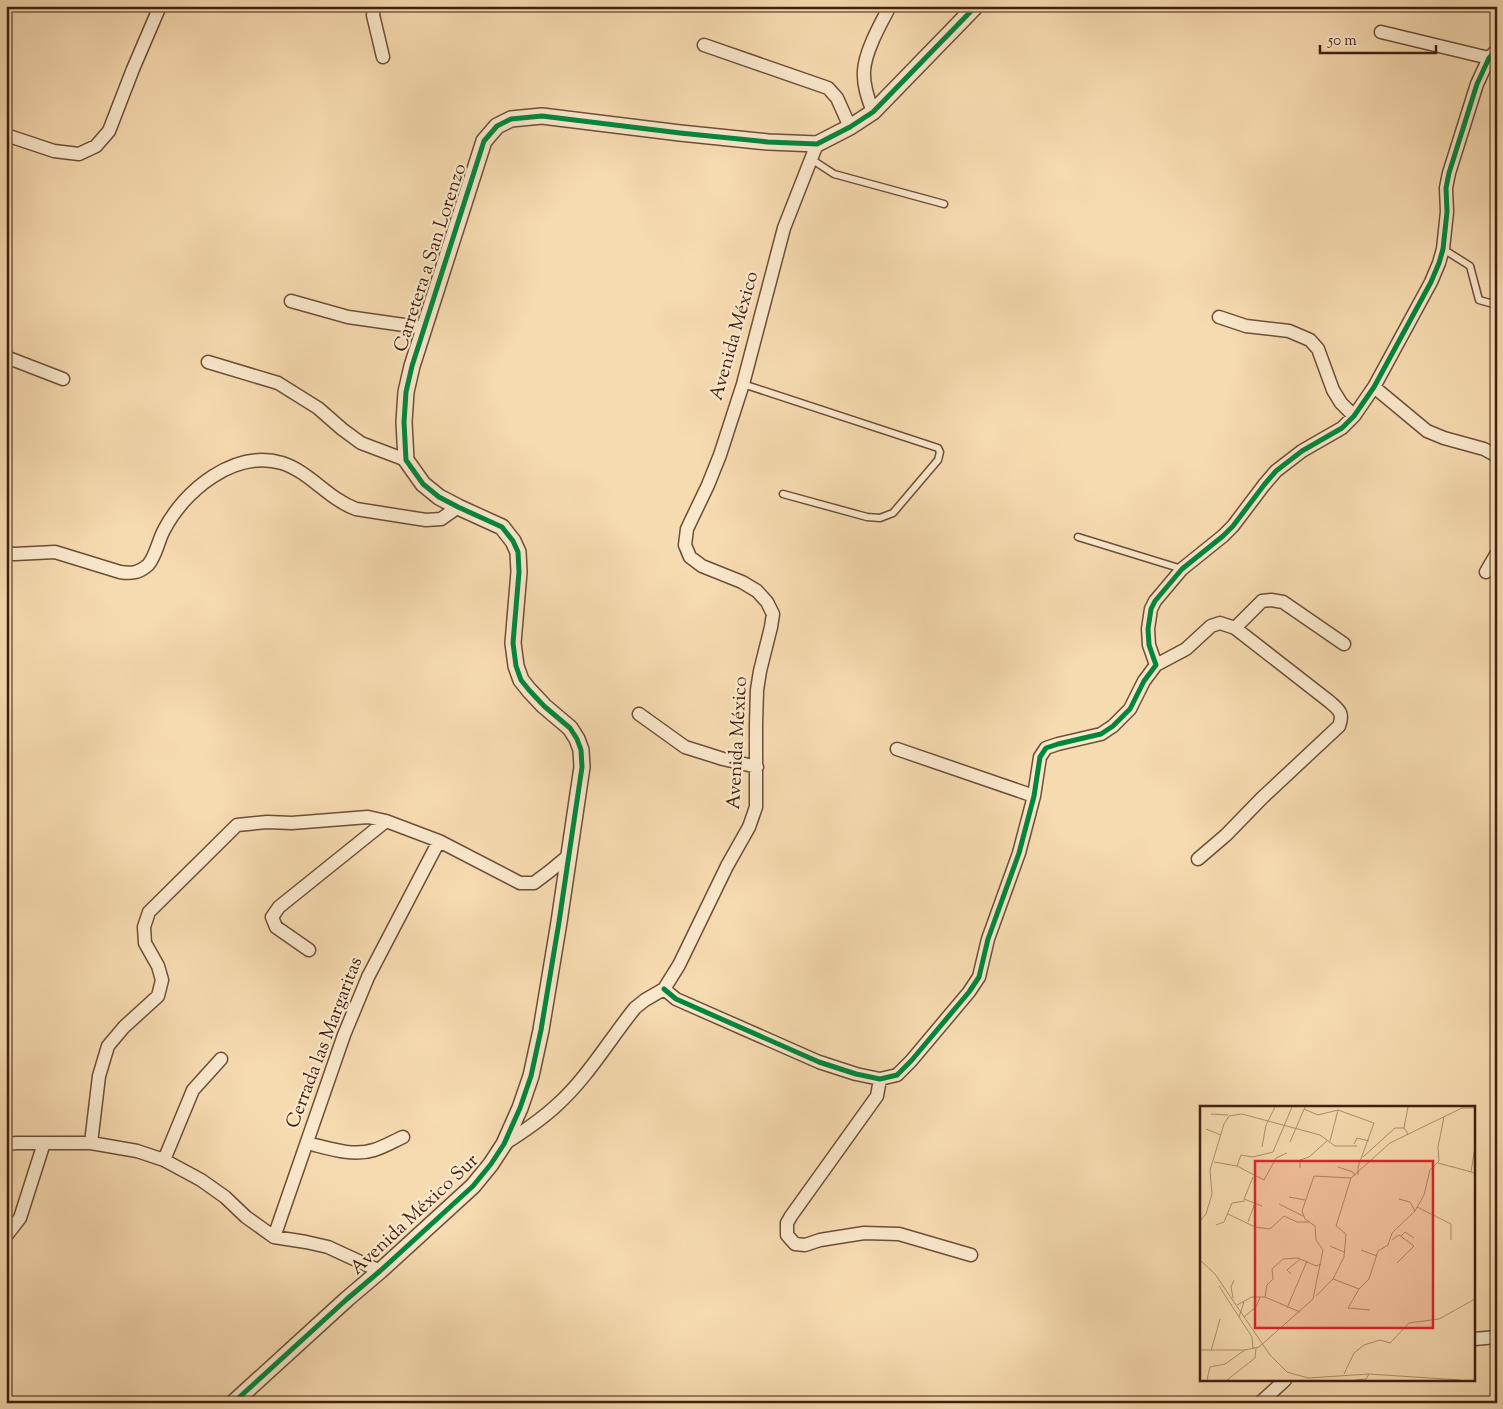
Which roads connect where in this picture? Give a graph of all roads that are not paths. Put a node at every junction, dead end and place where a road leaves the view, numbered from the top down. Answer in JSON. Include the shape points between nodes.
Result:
{"nodes":[{"id":1,"x":160,"y":6,"type":"edge"},
{"id":2,"x":374,"y":6,"type":"edge"},
{"id":3,"x":890,"y":6,"type":"edge"},
{"id":4,"x":976,"y":6,"type":"edge"},
{"id":5,"x":1381,"y":32,"type":"dead end"},
{"id":6,"x":704,"y":45,"type":"dead end"},
{"id":7,"x":1493,"y":54,"type":"edge"},
{"id":8,"x":383,"y":57,"type":"dead end"},
{"id":9,"x":873,"y":112,"type":"junction"},
{"id":10,"x":850,"y":127,"type":"junction"},
{"id":11,"x":6,"y":134,"type":"edge"},
{"id":12,"x":817,"y":144,"type":"junction"},
{"id":13,"x":811,"y":159,"type":"junction"},
{"id":14,"x":944,"y":204,"type":"dead end"},
{"id":15,"x":1443,"y":249,"type":"junction"},
{"id":16,"x":291,"y":302,"type":"dead end"},
{"id":17,"x":1497,"y":305,"type":"edge"},
{"id":18,"x":1219,"y":317,"type":"dead end"},
{"id":19,"x":425,"y":328,"type":"junction"},
{"id":20,"x":6,"y":357,"type":"edge"},
{"id":21,"x":208,"y":362,"type":"dead end"},
{"id":22,"x":63,"y":379,"type":"dead end"},
{"id":23,"x":742,"y":384,"type":"junction"},
{"id":24,"x":1374,"y":387,"type":"junction"},
{"id":25,"x":1354,"y":416,"type":"junction"},
{"id":26,"x":1497,"y":456,"type":"edge"},
{"id":27,"x":406,"y":460,"type":"junction"},
{"id":28,"x":783,"y":494,"type":"dead end"},
{"id":29,"x":458,"y":508,"type":"junction"},
{"id":30,"x":1078,"y":537,"type":"dead end"},
{"id":31,"x":6,"y":553,"type":"edge"},
{"id":32,"x":1497,"y":553,"type":"edge"},
{"id":33,"x":1182,"y":569,"type":"junction"},
{"id":34,"x":1486,"y":572,"type":"dead end"},
{"id":35,"x":1235,"y":628,"type":"junction"},
{"id":36,"x":1344,"y":644,"type":"dead end"},
{"id":37,"x":1156,"y":665,"type":"junction"},
{"id":38,"x":639,"y":714,"type":"dead end"},
{"id":39,"x":897,"y":749,"type":"dead end"},
{"id":40,"x":757,"y":767,"type":"junction"},
{"id":41,"x":1034,"y":796,"type":"junction"},
{"id":42,"x":386,"y":821,"type":"junction"},
{"id":43,"x":439,"y":841,"type":"junction"},
{"id":44,"x":568,"y":856,"type":"junction"},
{"id":45,"x":1198,"y":859,"type":"dead end"},
{"id":46,"x":309,"y":950,"type":"dead end"},
{"id":47,"x":664,"y":989,"type":"junction"},
{"id":48,"x":221,"y":1059,"type":"dead end"},
{"id":49,"x":880,"y":1079,"type":"junction"},
{"id":50,"x":403,"y":1137,"type":"dead end"},
{"id":51,"x":307,"y":1142,"type":"junction"},
{"id":52,"x":44,"y":1143,"type":"junction"},
{"id":53,"x":91,"y":1143,"type":"junction"},
{"id":54,"x":6,"y":1144,"type":"edge"},
{"id":55,"x":504,"y":1144,"type":"junction"},
{"id":56,"x":164,"y":1160,"type":"junction"},
{"id":57,"x":6,"y":1236,"type":"edge"},
{"id":58,"x":274,"y":1237,"type":"junction"},
{"id":59,"x":972,"y":1255,"type":"dead end"},
{"id":60,"x":380,"y":1271,"type":"junction"},
{"id":61,"x":1497,"y":1338,"type":"edge"},
{"id":62,"x":1476,"y":1340,"type":"edge"},
{"id":63,"x":1283,"y":1382,"type":"edge"},
{"id":64,"x":233,"y":1403,"type":"edge"},
{"id":65,"x":1260,"y":1403,"type":"edge"}],
"edges":[{"from":1,"to":11,"type":"street","via":[[109,131],[96,146],[79,154],[54,151]]},
{"from":2,"to":8,"type":"street","via":[[373,15]]},
{"from":3,"to":9,"type":"street","via":[[877,29],[864,70],[866,93]]},
{"from":4,"to":9,"type":"street","name":"Carretera a San Lorenzo"},
{"from":5,"to":7,"type":"street"},
{"from":6,"to":10,"type":"street","via":[[828,88],[837,98]]},
{"from":7,"to":15,"type":"street","via":[[1477,84],[1449,172]]},
{"from":9,"to":10,"type":"street","name":"Carretera a San Lorenzo"},
{"from":10,"to":12,"type":"street","name":"Carretera a San Lorenzo"},
{"from":12,"to":13,"type":"street","name":"Avenida México"},
{"from":12,"to":19,"type":"street","name":"Carretera a San Lorenzo","via":[[768,142],[542,116],[511,119],[497,126],[484,141]]},
{"from":13,"to":14,"type":"lane","via":[[834,174]]},
{"from":13,"to":23,"type":"street","name":"Avenida México","via":[[784,228]]},
{"from":15,"to":17,"type":"lane","via":[[1470,266],[1479,300]]},
{"from":15,"to":24,"type":"street","via":[[1431,282]]},
{"from":16,"to":19,"type":"street","via":[[348,317]]},
{"from":18,"to":25,"type":"street","via":[[1246,326],[1289,331],[1310,340],[1318,349],[1333,390]]},
{"from":19,"to":27,"type":"street","name":"Carretera a San Lorenzo","via":[[406,392]]},
{"from":20,"to":22,"type":"street"},
{"from":21,"to":27,"type":"street","via":[[278,383],[318,408],[361,443]]},
{"from":23,"to":28,"type":"lane","via":[[938,448],[940,452],[938,460],[893,513],[880,518],[867,518]]},
{"from":23,"to":40,"type":"street","name":"Avenida México","via":[[720,455],[687,529],[685,546],[690,557],[702,566],[758,591],[773,614],[758,690]]},
{"from":24,"to":25,"type":"street"},
{"from":24,"to":26,"type":"street","via":[[1427,431]]},
{"from":25,"to":33,"type":"street","via":[[1342,428],[1302,451],[1276,471],[1223,536]]},
{"from":27,"to":29,"type":"street","via":[[423,484]]},
{"from":29,"to":31,"type":"street","via":[[441,519],[426,520],[356,510],[334,498],[298,470],[264,460],[232,466],[197,487],[174,513],[149,563],[141,571],[120,572],[55,552]]},
{"from":29,"to":44,"type":"street","via":[[502,527],[518,552],[513,643],[516,666],[529,690],[570,728],[580,750],[582,767]]},
{"from":30,"to":33,"type":"lane"},
{"from":32,"to":34,"type":"street"},
{"from":33,"to":37,"type":"street","via":[[1150,609],[1149,645]]},
{"from":35,"to":36,"type":"street","via":[[1262,602],[1271,600],[1283,602]]},
{"from":35,"to":37,"type":"street","via":[[1220,623],[1211,626],[1186,650]]},
{"from":35,"to":45,"type":"street","via":[[1330,702],[1341,712],[1342,719],[1339,726]]},
{"from":37,"to":41,"type":"street","via":[[1130,709],[1114,726],[1101,734],[1046,748],[1040,757]]},
{"from":38,"to":40,"type":"street","via":[[685,747]]},
{"from":39,"to":41,"type":"street"},
{"from":40,"to":47,"type":"street","name":"Avenida México","via":[[756,807],[749,827]]},
{"from":41,"to":49,"type":"street","via":[[1019,853],[978,977],[911,1061],[896,1075]]},
{"from":42,"to":43,"type":"street"},
{"from":42,"to":46,"type":"street","via":[[279,907],[272,917],[276,927]]},
{"from":42,"to":53,"type":"street","via":[[368,817],[237,825],[149,912],[144,927],[145,943],[162,980],[158,996],[108,1046],[99,1076]]},
{"from":43,"to":44,"type":"street","via":[[520,883],[534,883]]},
{"from":43,"to":51,"type":"street","name":"Cerrada las Margaritas","via":[[368,977]]},
{"from":44,"to":55,"type":"street","name":"Avenida México Sur","via":[[539,1039],[520,1108]]},
{"from":47,"to":49,"type":"street","via":[[676,999],[819,1062]]},
{"from":47,"to":55,"type":"street","name":"Avenida México","via":[[635,1008],[559,1104]]},
{"from":48,"to":56,"type":"street","via":[[193,1090]]},
{"from":49,"to":59,"type":"street","via":[[877,1096],[791,1216],[787,1235],[794,1244],[805,1245],[864,1233],[900,1234]]},
{"from":50,"to":51,"type":"street","via":[[373,1150],[355,1152]]},
{"from":51,"to":58,"type":"street","name":"Cerrada las Margaritas"},
{"from":52,"to":53,"type":"street"},
{"from":52,"to":54,"type":"street"},
{"from":52,"to":57,"type":"street","via":[[20,1218]]},
{"from":53,"to":56,"type":"street","via":[[137,1150]]},
{"from":55,"to":60,"type":"street","name":"Avenida México Sur","via":[[473,1186]]},
{"from":56,"to":58,"type":"street","via":[[201,1180]]},
{"from":58,"to":60,"type":"street","via":[[328,1247]]},
{"from":60,"to":64,"type":"street","name":"Avenida México Sur"},
{"from":61,"to":62,"type":"street"},
{"from":63,"to":65,"type":"street"}]}
